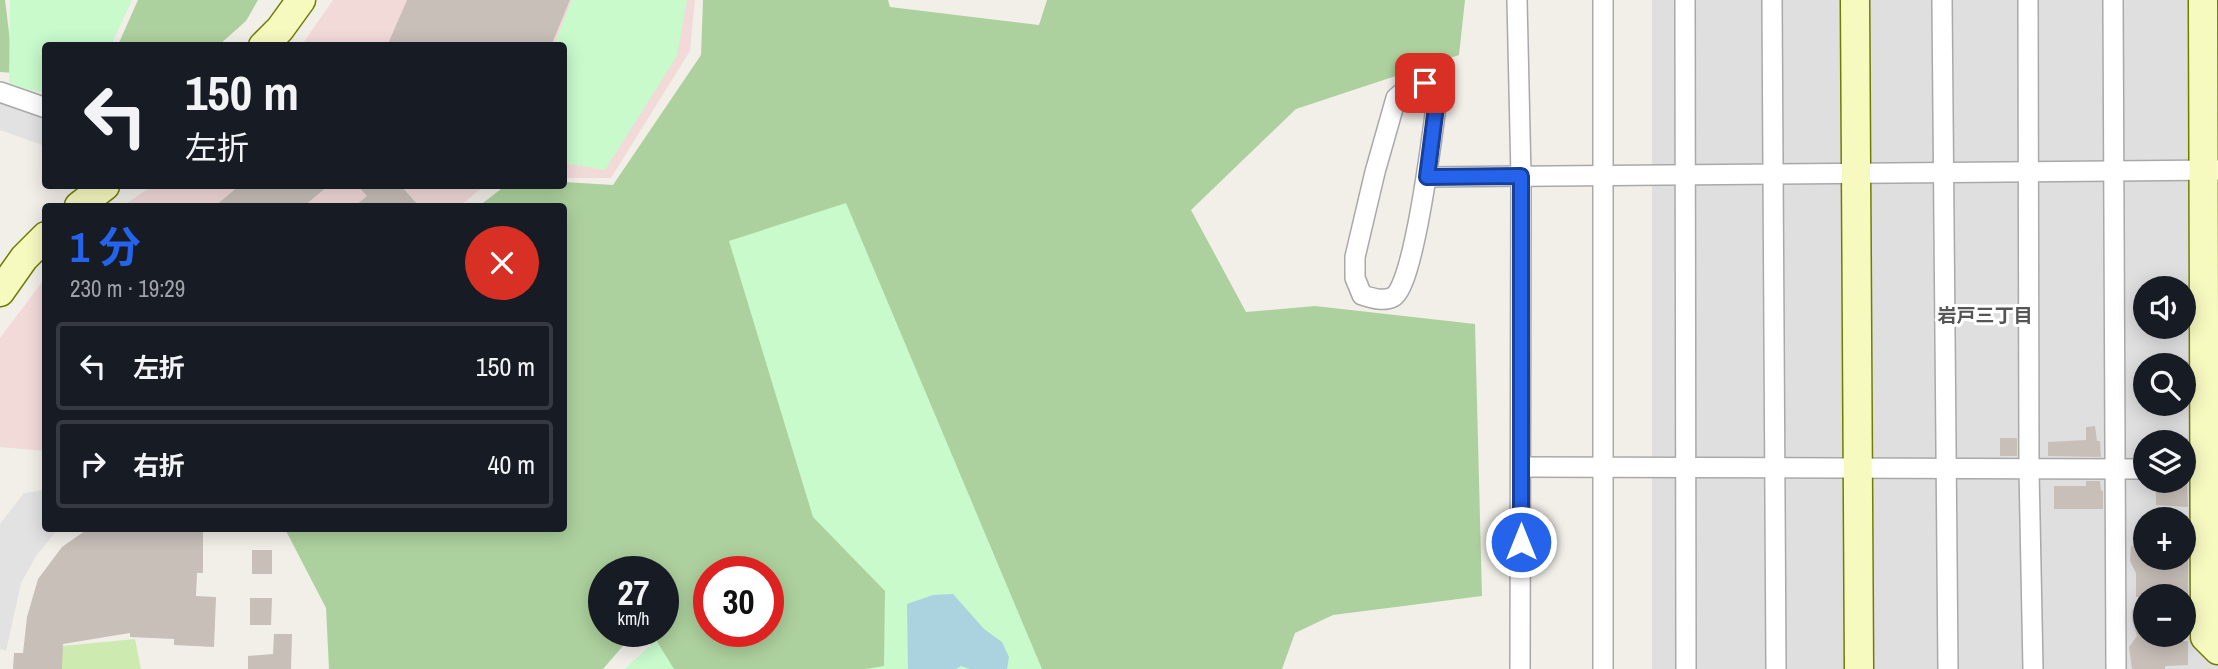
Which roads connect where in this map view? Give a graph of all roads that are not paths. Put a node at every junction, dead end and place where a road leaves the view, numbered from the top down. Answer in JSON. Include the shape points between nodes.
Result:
{"nodes":[{"id":1,"x":301,"y":0,"type":"edge"},
{"id":2,"x":1517,"y":0,"type":"edge"},
{"id":3,"x":1603,"y":0,"type":"edge"},
{"id":4,"x":1685,"y":0,"type":"edge"},
{"id":5,"x":1772,"y":0,"type":"edge"},
{"id":6,"x":1855,"y":0,"type":"edge"},
{"id":7,"x":1941,"y":0,"type":"edge"},
{"id":8,"x":2028,"y":0,"type":"edge"},
{"id":9,"x":2113,"y":0,"type":"edge"},
{"id":10,"x":2203,"y":0,"type":"edge"},
{"id":11,"x":267,"y":42,"type":"edge"},
{"id":12,"x":0,"y":92,"type":"edge"},
{"id":13,"x":42,"y":107,"type":"edge"},
{"id":14,"x":2211,"y":170,"type":"edge"},
{"id":15,"x":2114,"y":171,"type":"junction"},
{"id":16,"x":2028,"y":172,"type":"junction"},
{"id":17,"x":1855,"y":173,"type":"junction"},
{"id":18,"x":1943,"y":173,"type":"junction"},
{"id":19,"x":1773,"y":174,"type":"junction"},
{"id":20,"x":1685,"y":175,"type":"junction"},
{"id":21,"x":1521,"y":176,"type":"junction"},
{"id":22,"x":1604,"y":176,"type":"junction"},
{"id":23,"x":1427,"y":177,"type":"junction"},
{"id":24,"x":100,"y":189,"type":"edge"},
{"id":25,"x":83,"y":203,"type":"edge"},
{"id":26,"x":42,"y":240,"type":"edge"},
{"id":27,"x":0,"y":292,"type":"edge"},
{"id":28,"x":1522,"y":467,"type":"junction"},
{"id":29,"x":1604,"y":468,"type":"junction"},
{"id":30,"x":1685,"y":468,"type":"junction"},
{"id":31,"x":1774,"y":468,"type":"junction"},
{"id":32,"x":1857,"y":468,"type":"junction"},
{"id":33,"x":1946,"y":468,"type":"junction"},
{"id":34,"x":2029,"y":469,"type":"junction"},
{"id":35,"x":2116,"y":469,"type":"junction"},
{"id":36,"x":2133,"y":469,"type":"edge"},
{"id":37,"x":2203,"y":469,"type":"edge"},
{"id":38,"x":2218,"y":650,"type":"edge"},
{"id":39,"x":1520,"y":669,"type":"edge"},
{"id":40,"x":1603,"y":669,"type":"edge"},
{"id":41,"x":1686,"y":669,"type":"edge"},
{"id":42,"x":1776,"y":669,"type":"edge"},
{"id":43,"x":1859,"y":669,"type":"edge"},
{"id":44,"x":1948,"y":669,"type":"edge"},
{"id":45,"x":2033,"y":669,"type":"edge"},
{"id":46,"x":2116,"y":669,"type":"edge"}],
"edges":[{"from":1,"to":11,"type":"street"},
{"from":2,"to":21,"type":"street"},
{"from":3,"to":22,"type":"street"},
{"from":4,"to":20,"type":"street"},
{"from":5,"to":19,"type":"street"},
{"from":6,"to":17,"type":"street"},
{"from":7,"to":18,"type":"street"},
{"from":8,"to":16,"type":"street"},
{"from":9,"to":15,"type":"street"},
{"from":10,"to":14,"type":"street"},
{"from":12,"to":13,"type":"street"},
{"from":14,"to":15,"type":"street"},
{"from":14,"to":37,"type":"street"},
{"from":15,"to":16,"type":"street"},
{"from":15,"to":35,"type":"street"},
{"from":16,"to":18,"type":"street"},
{"from":16,"to":34,"type":"street"},
{"from":17,"to":18,"type":"street"},
{"from":17,"to":19,"type":"street"},
{"from":17,"to":32,"type":"street"},
{"from":18,"to":33,"type":"street"},
{"from":19,"to":20,"type":"street"},
{"from":19,"to":31,"type":"street"},
{"from":20,"to":22,"type":"street"},
{"from":20,"to":30,"type":"street"},
{"from":21,"to":22,"type":"street"},
{"from":21,"to":23,"type":"street"},
{"from":21,"to":28,"type":"street"},
{"from":22,"to":29,"type":"street"},
{"from":23,"to":23,"type":"street","via":[[1400,291],[1393,298],[1378,300],[1362,295],[1355,278],[1355,257],[1396,98],[1410,86],[1425,83],[1436,89],[1437,99]]},
{"from":24,"to":25,"type":"street"},
{"from":26,"to":27,"type":"street"},
{"from":28,"to":29,"type":"street"},
{"from":28,"to":39,"type":"street"},
{"from":29,"to":30,"type":"street"},
{"from":29,"to":40,"type":"street"},
{"from":30,"to":31,"type":"street"},
{"from":30,"to":41,"type":"street"},
{"from":31,"to":32,"type":"street"},
{"from":31,"to":42,"type":"street"},
{"from":32,"to":33,"type":"street"},
{"from":32,"to":43,"type":"street"},
{"from":33,"to":34,"type":"street"},
{"from":33,"to":44,"type":"street"},
{"from":34,"to":35,"type":"street"},
{"from":34,"to":45,"type":"street"},
{"from":35,"to":36,"type":"street"},
{"from":35,"to":46,"type":"street"},
{"from":37,"to":38,"type":"street","via":[[2204,637]]}]}
